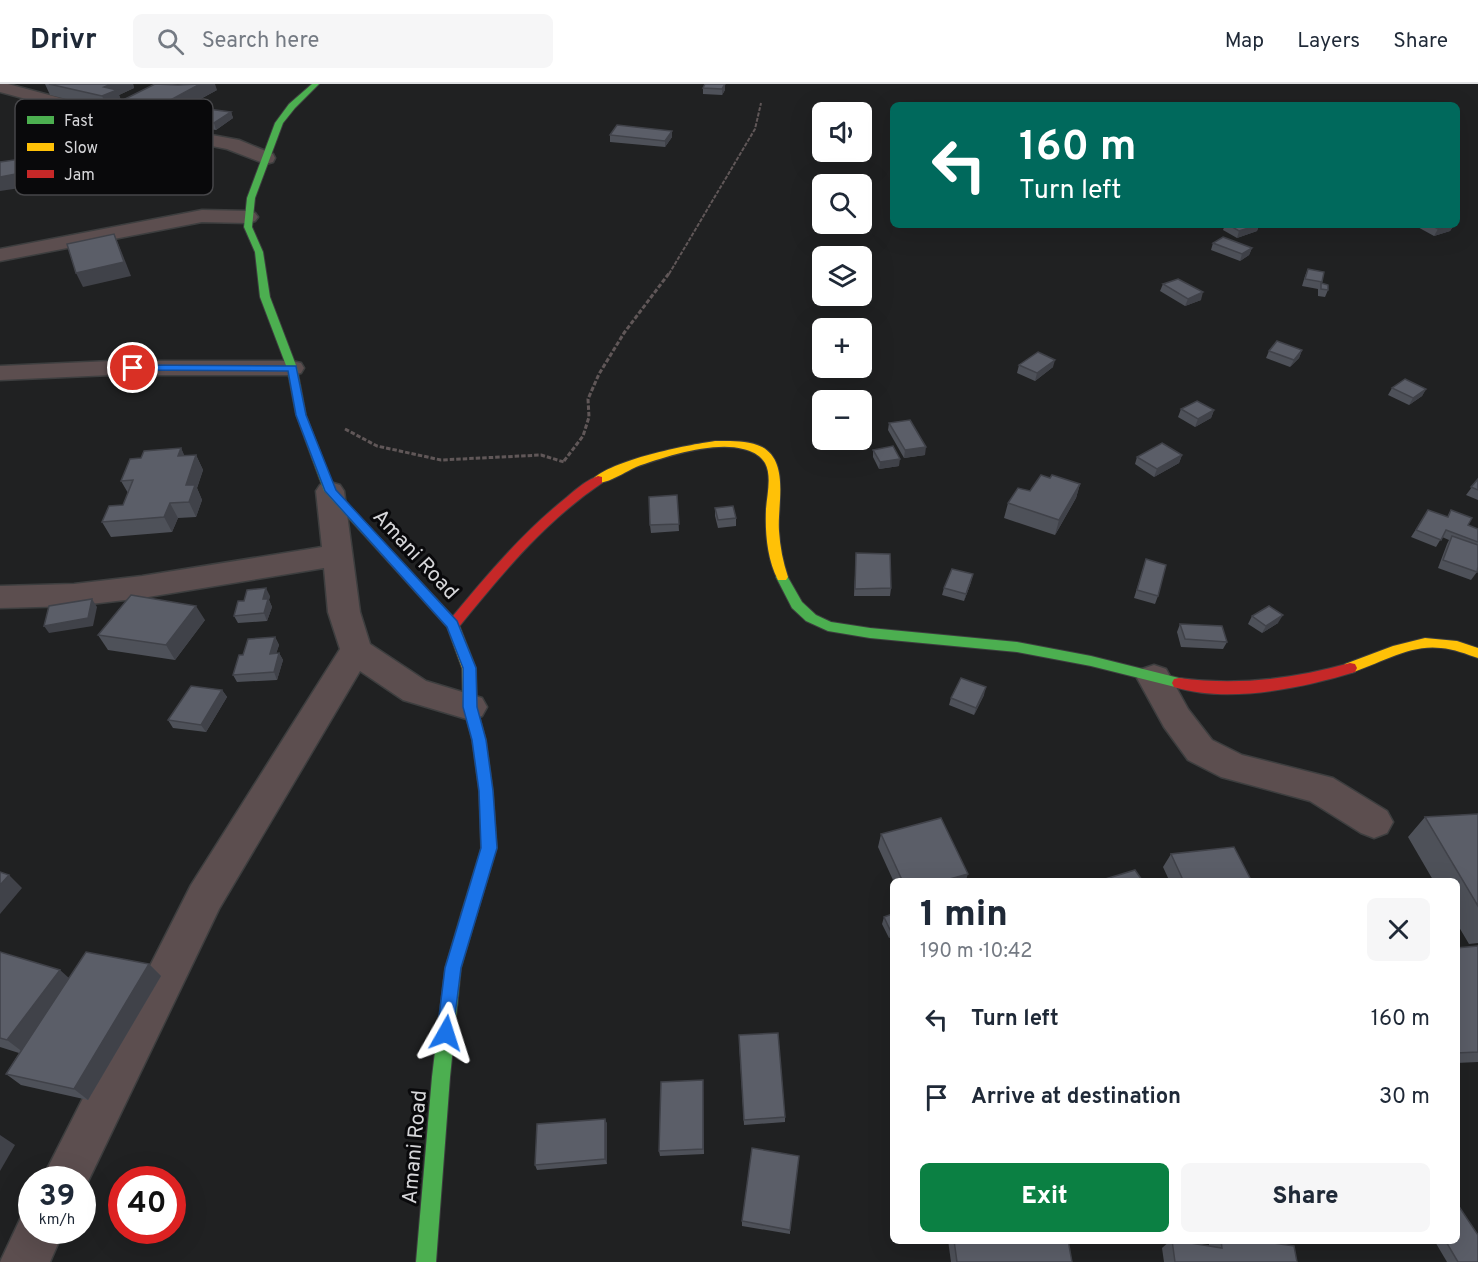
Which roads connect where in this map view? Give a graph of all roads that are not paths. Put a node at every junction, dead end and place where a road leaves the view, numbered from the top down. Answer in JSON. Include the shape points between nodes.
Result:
{"nodes":[{"id":1,"x":316,"y":84,"type":"edge"},
{"id":2,"x":0,"y":87,"type":"edge"},
{"id":3,"x":45,"y":99,"type":"edge"},
{"id":4,"x":213,"y":140,"type":"edge"},
{"id":5,"x":266,"y":158,"type":"junction"},
{"id":6,"x":248,"y":217,"type":"junction"},
{"id":7,"x":0,"y":255,"type":"edge"},
{"id":8,"x":292,"y":368,"type":"junction"},
{"id":9,"x":0,"y":373,"type":"edge"},
{"id":10,"x":330,"y":491,"type":"junction"},
{"id":11,"x":338,"y":555,"type":"junction"},
{"id":12,"x":0,"y":597,"type":"edge"},
{"id":13,"x":453,"y":625,"type":"junction"},
{"id":14,"x":356,"y":650,"type":"junction"},
{"id":15,"x":1478,"y":653,"type":"edge"},
{"id":16,"x":1154,"y":678,"type":"junction"},
{"id":17,"x":470,"y":707,"type":"junction"},
{"id":18,"x":1374,"y":822,"type":"dead end"},
{"id":19,"x":70,"y":1166,"type":"edge"},
{"id":20,"x":33,"y":1244,"type":"edge"},
{"id":21,"x":24,"y":1262,"type":"edge"},
{"id":22,"x":426,"y":1262,"type":"edge"}],
"edges":[{"from":1,"to":5,"type":"street","name":"Amani Road","via":[[279,123]]},
{"from":2,"to":3,"type":"street"},
{"from":4,"to":5,"type":"street"},
{"from":5,"to":6,"type":"street","name":"Amani Road"},
{"from":6,"to":7,"type":"street","via":[[202,216]]},
{"from":6,"to":8,"type":"street","name":"Amani Road","via":[[259,252],[265,297]]},
{"from":8,"to":9,"type":"street","via":[[111,368]]},
{"from":8,"to":10,"type":"street","name":"Amani Road","via":[[301,415]]},
{"from":10,"to":11,"type":"street"},
{"from":10,"to":13,"type":"street","name":"Amani Road"},
{"from":11,"to":12,"type":"street","via":[[142,587],[74,595]]},
{"from":11,"to":14,"type":"street","via":[[344,612]]},
{"from":13,"to":16,"type":"street","via":[[553,514],[595,482],[627,465],[664,454],[726,444],[755,448],[770,460],[772,517],[782,579],[798,608],[814,622],[846,631],[1015,647]]},
{"from":13,"to":17,"type":"street","name":"Amani Road","via":[[469,668]]},
{"from":14,"to":17,"type":"street","via":[[415,691]]},
{"from":14,"to":19,"type":"street","via":[[205,897]]},
{"from":15,"to":16,"type":"street","via":[[1441,643],[1411,644],[1291,685],[1205,688]]},
{"from":16,"to":18,"type":"street","via":[[1200,750],[1234,768],[1320,789]]},
{"from":17,"to":22,"type":"street","name":"Amani Road","via":[[486,791],[489,848],[453,968]]},
{"from":20,"to":21,"type":"street"}]}
